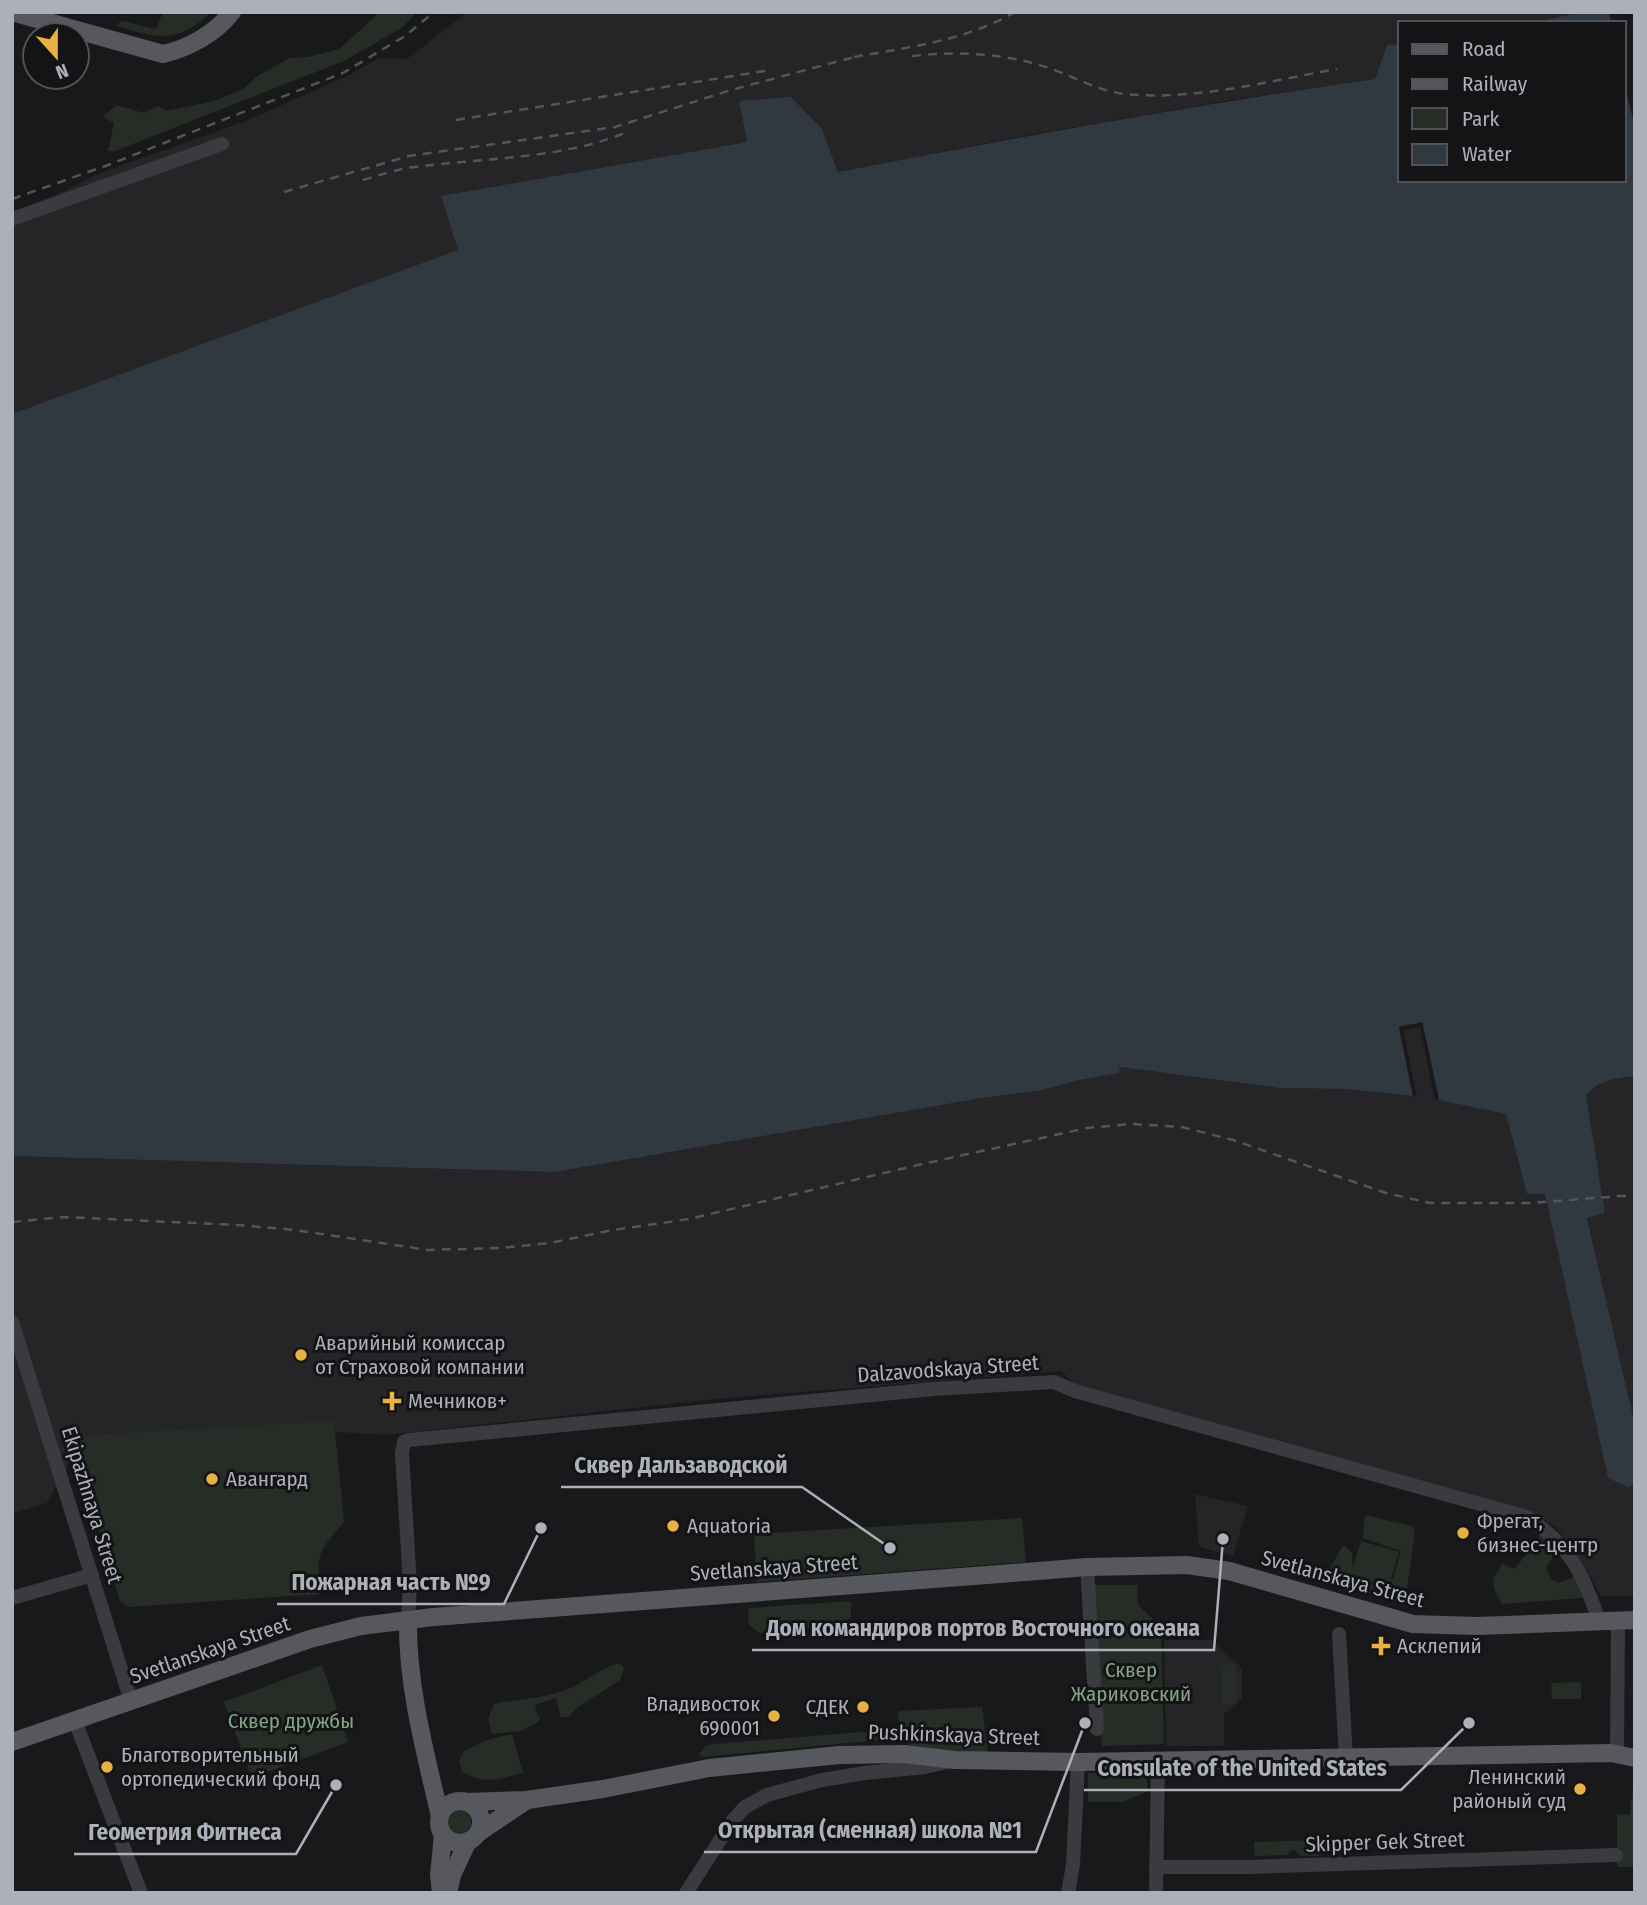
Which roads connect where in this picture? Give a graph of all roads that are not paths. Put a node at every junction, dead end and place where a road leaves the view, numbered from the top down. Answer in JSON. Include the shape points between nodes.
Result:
{"nodes":[{"id":1,"x":12,"y":12,"type":"edge"},
{"id":2,"x":232,"y":12,"type":"edge"},
{"id":3,"x":222,"y":144,"type":"dead end"},
{"id":4,"x":12,"y":219,"type":"edge"},
{"id":5,"x":12,"y":1322,"type":"edge"},
{"id":6,"x":1087,"y":1567,"type":"junction"},
{"id":7,"x":92,"y":1575,"type":"junction"},
{"id":8,"x":12,"y":1598,"type":"edge"},
{"id":9,"x":408,"y":1619,"type":"junction"},
{"id":10,"x":1626,"y":1621,"type":"edge"},
{"id":11,"x":1599,"y":1622,"type":"junction"},
{"id":12,"x":1339,"y":1634,"type":"dead end"},
{"id":13,"x":131,"y":1701,"type":"junction"},
{"id":14,"x":75,"y":1721,"type":"junction"},
{"id":15,"x":1097,"y":1729,"type":"dead end"},
{"id":16,"x":12,"y":1742,"type":"edge"},
{"id":17,"x":1626,"y":1756,"type":"edge"},
{"id":18,"x":1346,"y":1758,"type":"junction"},
{"id":19,"x":955,"y":1760,"type":"junction"},
{"id":20,"x":1158,"y":1761,"type":"junction"},
{"id":21,"x":428,"y":1762,"type":"junction"},
{"id":22,"x":1078,"y":1762,"type":"junction"},
{"id":23,"x":527,"y":1800,"type":"junction"},
{"id":24,"x":463,"y":1802,"type":"junction"},
{"id":25,"x":440,"y":1816,"type":"junction"},
{"id":26,"x":443,"y":1835,"type":"junction"},
{"id":27,"x":473,"y":1837,"type":"junction"},
{"id":28,"x":1616,"y":1855,"type":"dead end"},
{"id":29,"x":1156,"y":1867,"type":"junction"},
{"id":30,"x":141,"y":1893,"type":"edge"},
{"id":31,"x":441,"y":1893,"type":"edge"},
{"id":32,"x":448,"y":1893,"type":"edge"},
{"id":33,"x":686,"y":1893,"type":"edge"},
{"id":34,"x":1068,"y":1893,"type":"edge"},
{"id":35,"x":1156,"y":1893,"type":"edge"}],
"edges":[{"from":1,"to":2,"type":"main road","via":[[163,54],[203,37]]},
{"from":3,"to":4,"type":"street"},
{"from":5,"to":7,"type":"street","name":"Ekipazhnaya Street"},
{"from":6,"to":9,"type":"main road","name":"Svetlanskaya Street"},
{"from":6,"to":11,"type":"main road","name":"Svetlanskaya Street","via":[[1187,1564],[1229,1571],[1412,1624]]},
{"from":6,"to":15,"type":"street"},
{"from":7,"to":8,"type":"street"},
{"from":7,"to":13,"type":"street","name":"Ekipazhnaya Street"},
{"from":9,"to":11,"type":"street","name":"Dalzavodskaya Street","via":[[404,1442],[934,1389],[1054,1382],[1527,1517],[1549,1532],[1568,1554]]},
{"from":9,"to":13,"type":"main road","name":"Svetlanskaya Street","via":[[310,1639]]},
{"from":9,"to":21,"type":"main road","via":[[408,1649]]},
{"from":10,"to":11,"type":"main road","name":"Svetlanskaya Street"},
{"from":10,"to":17,"type":"street"},
{"from":12,"to":18,"type":"street"},
{"from":13,"to":14,"type":"main road","name":"Svetlanskaya Street"},
{"from":14,"to":16,"type":"main road","name":"Svetlanskaya Street"},
{"from":14,"to":30,"type":"street"},
{"from":17,"to":18,"type":"main road","name":"Pushkinskaya Street"},
{"from":18,"to":20,"type":"main road","name":"Pushkinskaya Street"},
{"from":19,"to":22,"type":"main road","name":"Pushkinskaya Street"},
{"from":19,"to":23,"type":"main road","name":"Pushkinskaya Street","via":[[904,1755],[774,1760]]},
{"from":19,"to":33,"type":"street","via":[[822,1780],[766,1795],[733,1820]]},
{"from":20,"to":22,"type":"main road","name":"Pushkinskaya Street"},
{"from":20,"to":29,"type":"street"},
{"from":21,"to":24,"type":"main road","via":[[439,1782]]},
{"from":21,"to":25,"type":"main road"},
{"from":22,"to":34,"type":"street"},
{"from":23,"to":24,"type":"main road","name":"Pushkinskaya Street"},
{"from":23,"to":27,"type":"main road","name":"Pushkinskaya Street"},
{"from":24,"to":25,"type":"main road","via":[[448,1805]]},
{"from":24,"to":27,"type":"main road","via":[[479,1814],[481,1824]]},
{"from":25,"to":26,"type":"main road"},
{"from":26,"to":27,"type":"main road","via":[[459,1843]]},
{"from":26,"to":31,"type":"main road"},
{"from":27,"to":32,"type":"main road","via":[[452,1875]]},
{"from":28,"to":29,"type":"street","name":"Skipper Gek Street"},
{"from":29,"to":35,"type":"street"}]}
